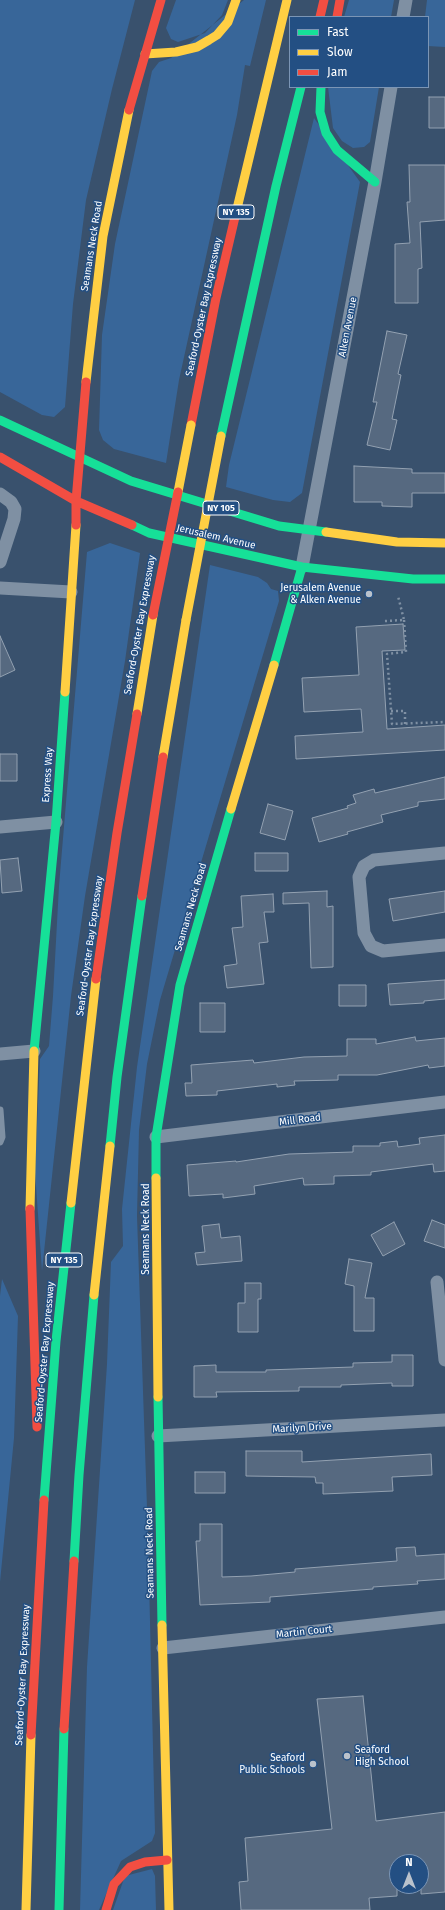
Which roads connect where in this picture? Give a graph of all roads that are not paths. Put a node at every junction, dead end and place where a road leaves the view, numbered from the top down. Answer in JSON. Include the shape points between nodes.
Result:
{"nodes":[{"id":1,"x":160,"y":0,"type":"edge"},
{"id":2,"x":236,"y":0,"type":"edge"},
{"id":3,"x":288,"y":0,"type":"edge"},
{"id":4,"x":324,"y":0,"type":"edge"},
{"id":5,"x":340,"y":0,"type":"edge"},
{"id":6,"x":406,"y":0,"type":"edge"},
{"id":7,"x":320,"y":16,"type":"edge"},
{"id":8,"x":337,"y":16,"type":"edge"},
{"id":9,"x":403,"y":16,"type":"edge"},
{"id":10,"x":145,"y":54,"type":"junction"},
{"id":11,"x":301,"y":88,"type":"edge"},
{"id":12,"x":322,"y":88,"type":"edge"},
{"id":13,"x":391,"y":88,"type":"edge"},
{"id":14,"x":375,"y":182,"type":"junction"},
{"id":15,"x":0,"y":420,"type":"edge"},
{"id":16,"x":0,"y":457,"type":"edge"},
{"id":17,"x":79,"y":458,"type":"junction"},
{"id":18,"x":0,"y":494,"type":"edge"},
{"id":19,"x":76,"y":501,"type":"junction"},
{"id":20,"x":310,"y":530,"type":"junction"},
{"id":21,"x":445,"y":543,"type":"edge"},
{"id":22,"x":0,"y":562,"type":"edge"},
{"id":23,"x":302,"y":567,"type":"junction"},
{"id":24,"x":445,"y":579,"type":"edge"},
{"id":25,"x":0,"y":588,"type":"edge"},
{"id":26,"x":71,"y":592,"type":"junction"},
{"id":27,"x":56,"y":822,"type":"junction"},
{"id":28,"x":0,"y":827,"type":"edge"},
{"id":29,"x":445,"y":854,"type":"edge"},
{"id":30,"x":445,"y":945,"type":"edge"},
{"id":31,"x":34,"y":1051,"type":"junction"},
{"id":32,"x":0,"y":1054,"type":"edge"},
{"id":33,"x":445,"y":1102,"type":"edge"},
{"id":34,"x":0,"y":1110,"type":"edge"},
{"id":35,"x":156,"y":1138,"type":"junction"},
{"id":36,"x":0,"y":1142,"type":"edge"},
{"id":37,"x":437,"y":1282,"type":"dead end"},
{"id":38,"x":445,"y":1360,"type":"edge"},
{"id":39,"x":445,"y":1420,"type":"edge"},
{"id":40,"x":158,"y":1436,"type":"junction"},
{"id":41,"x":37,"y":1439,"type":"dead end"},
{"id":42,"x":37,"y":1463,"type":"dead end"},
{"id":43,"x":38,"y":1598,"type":"junction"},
{"id":44,"x":445,"y":1617,"type":"edge"},
{"id":45,"x":163,"y":1648,"type":"junction"},
{"id":46,"x":167,"y":1860,"type":"junction"},
{"id":47,"x":26,"y":1910,"type":"edge"},
{"id":48,"x":60,"y":1910,"type":"edge"},
{"id":49,"x":106,"y":1910,"type":"edge"},
{"id":50,"x":168,"y":1910,"type":"edge"}],
"edges":[{"from":1,"to":10,"type":"main road","name":"Seamans Neck Road"},
{"from":2,"to":10,"type":"main road","via":[[228,22],[218,35],[197,47],[176,52]]},
{"from":3,"to":43,"type":"main road","name":"Seaford-Oyster Bay Expressway","number":"NY 135","bridge":true,"via":[[216,298],[153,615],[117,833],[84,1074],[56,1340]]},
{"from":4,"to":7,"type":"main road"},
{"from":5,"to":8,"type":"main road"},
{"from":6,"to":9,"type":"street"},
{"from":10,"to":17,"type":"main road","name":"Seamans Neck Road","via":[[131,100],[103,236],[89,345]]},
{"from":11,"to":48,"type":"main road","number":"NY 135","bridge":true,"via":[[221,436],[186,620],[132,960],[89,1344],[66,1693]]},
{"from":12,"to":14,"type":"main road","via":[[320,112],[326,133],[337,150]]},
{"from":13,"to":14,"type":"street","name":"Alken Avenue"},
{"from":14,"to":20,"type":"street","name":"Alken Avenue"},
{"from":15,"to":17,"type":"main road","number":"NY 105"},
{"from":16,"to":19,"type":"main road","name":"Jerusalem Avenue"},
{"from":17,"to":19,"type":"main road","name":"Seamans Neck Road"},
{"from":17,"to":20,"type":"main road","number":"NY 105","via":[[131,481],[279,526]]},
{"from":18,"to":22,"type":"street","via":[[11,502],[15,509]]},
{"from":19,"to":23,"type":"main road","name":"Jerusalem Avenue","via":[[149,533]]},
{"from":19,"to":26,"type":"main road","name":"Express Way"},
{"from":20,"to":21,"type":"main road","number":"NY 105","via":[[397,542]]},
{"from":20,"to":23,"type":"street","name":"Alken Avenue"},
{"from":23,"to":24,"type":"main road","name":"Jerusalem Avenue","via":[[413,579]]},
{"from":23,"to":35,"type":"main road","name":"Seamans Neck Road","via":[[180,985]]},
{"from":25,"to":26,"type":"street"},
{"from":26,"to":27,"type":"main road","name":"Express Way"},
{"from":27,"to":28,"type":"street"},
{"from":27,"to":31,"type":"main road","name":"Express Way"},
{"from":29,"to":30,"type":"street","via":[[374,860],[364,866],[359,877],[364,933],[372,946],[384,951]]},
{"from":31,"to":32,"type":"street"},
{"from":31,"to":41,"type":"main road","name":"Express Way","via":[[30,1238]]},
{"from":33,"to":35,"type":"street","name":"Mill Road"},
{"from":34,"to":36,"type":"lane"},
{"from":35,"to":40,"type":"main road","name":"Seamans Neck Road"},
{"from":37,"to":38,"type":"street"},
{"from":39,"to":40,"type":"street","name":"Marilyn Drive"},
{"from":40,"to":45,"type":"main road","name":"Seamans Neck Road"},
{"from":42,"to":43,"type":"main road"},
{"from":43,"to":47,"type":"main road","name":"Seaford-Oyster Bay Expressway","number":"NY 135"},
{"from":44,"to":45,"type":"street","name":"Martin Court"},
{"from":45,"to":46,"type":"main road","name":"Seamans Neck Road"},
{"from":46,"to":49,"type":"main road","via":[[145,1862],[130,1867],[114,1884]]},
{"from":46,"to":50,"type":"main road","name":"Seamans Neck Road"}]}
